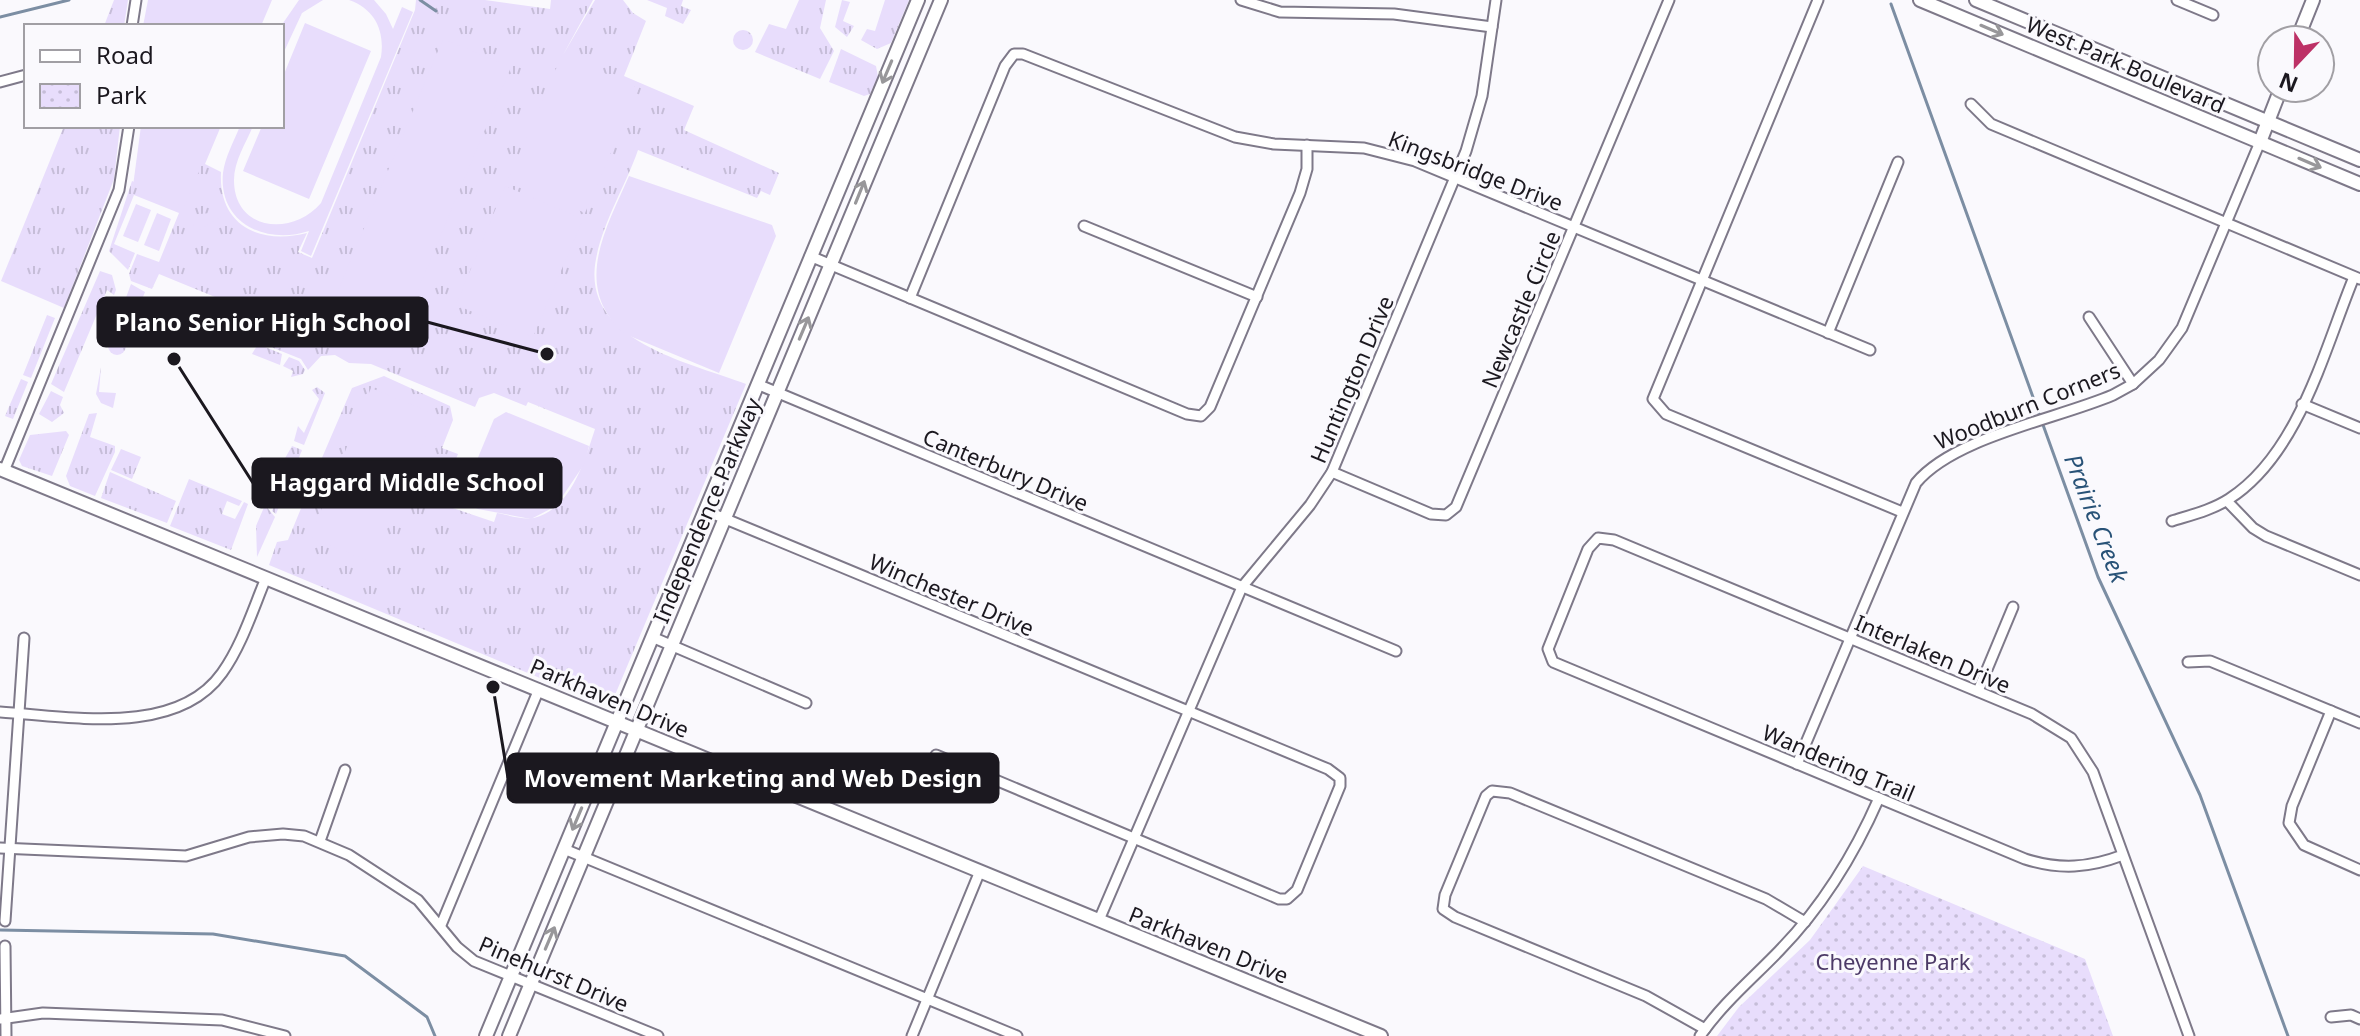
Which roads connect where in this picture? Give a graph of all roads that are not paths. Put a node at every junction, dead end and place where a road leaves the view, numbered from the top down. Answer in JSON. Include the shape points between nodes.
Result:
{"nodes":[{"id":1,"x":136,"y":0,"type":"edge"},
{"id":2,"x":918,"y":0,"type":"edge"},
{"id":3,"x":941,"y":0,"type":"edge"},
{"id":4,"x":1241,"y":0,"type":"edge"},
{"id":5,"x":1496,"y":0,"type":"edge"},
{"id":6,"x":1669,"y":0,"type":"edge"},
{"id":7,"x":1818,"y":0,"type":"edge"},
{"id":8,"x":1920,"y":0,"type":"edge"},
{"id":9,"x":1976,"y":0,"type":"edge"},
{"id":10,"x":2177,"y":0,"type":"edge"},
{"id":11,"x":2313,"y":0,"type":"edge"},
{"id":12,"x":1943,"y":4,"type":"edge"},
{"id":13,"x":2213,"y":15,"type":"dead end"},
{"id":14,"x":132,"y":24,"type":"edge"},
{"id":15,"x":2303,"y":24,"type":"edge"},
{"id":16,"x":1492,"y":27,"type":"junction"},
{"id":17,"x":24,"y":76,"type":"edge"},
{"id":18,"x":0,"y":82,"type":"edge"},
{"id":19,"x":1971,"y":104,"type":"dead end"},
{"id":20,"x":2276,"y":104,"type":"edge"},
{"id":21,"x":2270,"y":121,"type":"junction"},
{"id":22,"x":129,"y":128,"type":"edge"},
{"id":23,"x":2260,"y":142,"type":"junction"},
{"id":24,"x":1307,"y":145,"type":"junction"},
{"id":25,"x":2360,"y":160,"type":"edge"},
{"id":26,"x":1898,"y":162,"type":"dead end"},
{"id":27,"x":1455,"y":177,"type":"junction"},
{"id":28,"x":2360,"y":184,"type":"edge"},
{"id":29,"x":2227,"y":223,"type":"junction"},
{"id":30,"x":1084,"y":226,"type":"dead end"},
{"id":31,"x":1574,"y":227,"type":"junction"},
{"id":32,"x":810,"y":256,"type":"junction"},
{"id":33,"x":831,"y":264,"type":"junction"},
{"id":34,"x":2357,"y":278,"type":"edge"},
{"id":35,"x":1701,"y":280,"type":"junction"},
{"id":36,"x":1257,"y":297,"type":"junction"},
{"id":37,"x":910,"y":298,"type":"junction"},
{"id":38,"x":2089,"y":317,"type":"dead end"},
{"id":39,"x":1828,"y":333,"type":"junction"},
{"id":40,"x":1870,"y":350,"type":"dead end"},
{"id":41,"x":757,"y":384,"type":"junction"},
{"id":42,"x":2133,"y":384,"type":"junction"},
{"id":43,"x":777,"y":392,"type":"junction"},
{"id":44,"x":2302,"y":404,"type":"junction"},
{"id":45,"x":2360,"y":428,"type":"edge"},
{"id":46,"x":2,"y":470,"type":"edge"},
{"id":47,"x":1332,"y":472,"type":"junction"},
{"id":48,"x":2227,"y":501,"type":"junction"},
{"id":49,"x":704,"y":510,"type":"junction"},
{"id":50,"x":1902,"y":512,"type":"junction"},
{"id":51,"x":724,"y":518,"type":"junction"},
{"id":52,"x":2172,"y":521,"type":"dead end"},
{"id":53,"x":2360,"y":575,"type":"edge"},
{"id":54,"x":266,"y":578,"type":"junction"},
{"id":55,"x":1242,"y":587,"type":"junction"},
{"id":56,"x":2013,"y":607,"type":"dead end"},
{"id":57,"x":652,"y":637,"type":"junction"},
{"id":58,"x":24,"y":638,"type":"dead end"},
{"id":59,"x":1849,"y":638,"type":"junction"},
{"id":60,"x":671,"y":645,"type":"junction"},
{"id":61,"x":1396,"y":651,"type":"dead end"},
{"id":62,"x":1549,"y":655,"type":"joint"},
{"id":63,"x":2188,"y":662,"type":"dead end"},
{"id":64,"x":539,"y":689,"type":"junction"},
{"id":65,"x":1978,"y":691,"type":"junction"},
{"id":66,"x":806,"y":703,"type":"dead end"},
{"id":67,"x":1186,"y":711,"type":"junction"},
{"id":68,"x":2331,"y":711,"type":"junction"},
{"id":69,"x":0,"y":712,"type":"edge"},
{"id":70,"x":20,"y":713,"type":"junction"},
{"id":71,"x":617,"y":722,"type":"junction"},
{"id":72,"x":2360,"y":723,"type":"edge"},
{"id":73,"x":636,"y":730,"type":"junction"},
{"id":74,"x":936,"y":755,"type":"dead end"},
{"id":75,"x":1797,"y":764,"type":"junction"},
{"id":76,"x":345,"y":770,"type":"dead end"},
{"id":77,"x":1879,"y":798,"type":"junction"},
{"id":78,"x":1133,"y":838,"type":"junction"},
{"id":79,"x":320,"y":841,"type":"junction"},
{"id":80,"x":5,"y":849,"type":"edge"},
{"id":81,"x":564,"y":849,"type":"junction"},
{"id":82,"x":2123,"y":855,"type":"junction"},
{"id":83,"x":583,"y":857,"type":"junction"},
{"id":84,"x":2360,"y":870,"type":"edge"},
{"id":85,"x":980,"y":871,"type":"junction"},
{"id":86,"x":1099,"y":920,"type":"junction"},
{"id":87,"x":5,"y":921,"type":"dead end"},
{"id":88,"x":1805,"y":922,"type":"junction"},
{"id":89,"x":441,"y":925,"type":"junction"},
{"id":90,"x":5,"y":946,"type":"dead end"},
{"id":91,"x":511,"y":976,"type":"junction"},
{"id":92,"x":531,"y":984,"type":"junction"},
{"id":93,"x":927,"y":999,"type":"junction"},
{"id":94,"x":2331,"y":1017,"type":"dead end"},
{"id":95,"x":2,"y":1018,"type":"edge"},
{"id":96,"x":2360,"y":1019,"type":"edge"},
{"id":97,"x":1355,"y":1031,"type":"edge"},
{"id":98,"x":1702,"y":1032,"type":"edge"},
{"id":99,"x":6,"y":1036,"type":"edge"},
{"id":100,"x":285,"y":1036,"type":"edge"},
{"id":101,"x":486,"y":1036,"type":"edge"},
{"id":102,"x":509,"y":1036,"type":"edge"},
{"id":103,"x":658,"y":1036,"type":"edge"},
{"id":104,"x":912,"y":1036,"type":"edge"},
{"id":105,"x":1017,"y":1036,"type":"edge"},
{"id":106,"x":1381,"y":1036,"type":"edge"},
{"id":107,"x":2189,"y":1036,"type":"edge"}],
"edges":[{"from":1,"to":14,"type":"street"},
{"from":2,"to":32,"type":"main road","name":"Independence Parkway","one_way":true},
{"from":33,"to":3,"type":"main road","name":"Independence Parkway","one_way":true},
{"from":4,"to":16,"type":"street","via":[[1280,12],[1394,14]]},
{"from":5,"to":16,"type":"street","name":"Huntington Drive"},
{"from":6,"to":31,"type":"street","name":"Newcastle Circle"},
{"from":7,"to":35,"type":"street"},
{"from":8,"to":12,"type":"main road","name":"West Park Boulevard"},
{"from":9,"to":21,"type":"main road","name":"West Park Boulevard"},
{"from":10,"to":13,"type":"street"},
{"from":11,"to":15,"type":"main road"},
{"from":12,"to":23,"type":"main road","name":"West Park Boulevard","one_way":true},
{"from":16,"to":27,"type":"street","name":"Huntington Drive","via":[[1479,111]]},
{"from":17,"to":18,"type":"street"},
{"from":19,"to":29,"type":"street","via":[[1991,124]]},
{"from":20,"to":21,"type":"main road","name":"Woodburn Corners"},
{"from":21,"to":23,"type":"main road","name":"Woodburn Corners"},
{"from":21,"to":25,"type":"main road","name":"West Park Boulevard"},
{"from":22,"to":46,"type":"street","via":[[115,203]]},
{"from":23,"to":28,"type":"main road","name":"West Park Boulevard","one_way":true},
{"from":23,"to":29,"type":"street","name":"Woodburn Corners"},
{"from":24,"to":27,"type":"street","name":"Kingsbridge Drive","via":[[1390,153]]},
{"from":24,"to":36,"type":"street","via":[[1304,181]]},
{"from":24,"to":37,"type":"street","name":"Kingsbridge Drive","via":[[1235,137],[1034,56],[1014,54]]},
{"from":26,"to":39,"type":"street"},
{"from":27,"to":31,"type":"street","name":"Kingsbridge Drive"},
{"from":27,"to":47,"type":"street","name":"Huntington Drive"},
{"from":29,"to":34,"type":"street"},
{"from":29,"to":42,"type":"street","name":"Woodburn Corners","via":[[2182,328]]},
{"from":30,"to":36,"type":"street"},
{"from":31,"to":35,"type":"street","name":"Kingsbridge Drive"},
{"from":31,"to":47,"type":"street","name":"Newcastle Circle","via":[[1452,513],[1431,514]]},
{"from":32,"to":33,"type":"street"},
{"from":32,"to":41,"type":"main road","name":"Independence Parkway"},
{"from":33,"to":37,"type":"street"},
{"from":43,"to":33,"type":"main road","name":"Independence Parkway","one_way":true},
{"from":34,"to":44,"type":"street"},
{"from":35,"to":39,"type":"street","name":"Kingsbridge Drive"},
{"from":35,"to":50,"type":"street","via":[[1654,392],[1655,405]]},
{"from":36,"to":37,"type":"street","via":[[1210,407],[1201,416]]},
{"from":38,"to":42,"type":"street"},
{"from":39,"to":40,"type":"street","name":"Kingsbridge Drive"},
{"from":41,"to":43,"type":"street","name":"Canterbury Drive"},
{"from":41,"to":49,"type":"main road","name":"Independence Parkway"},
{"from":42,"to":50,"type":"street","name":"Woodburn Corners","via":[[1934,465],[1916,483]]},
{"from":43,"to":51,"type":"main road","name":"Independence Parkway"},
{"from":43,"to":55,"type":"street","name":"Canterbury Drive"},
{"from":44,"to":45,"type":"street"},
{"from":44,"to":48,"type":"street","via":[[2272,460]]},
{"from":46,"to":54,"type":"main road","name":"Parkhaven Drive"},
{"from":47,"to":55,"type":"street","name":"Huntington Drive"},
{"from":48,"to":52,"type":"street"},
{"from":48,"to":53,"type":"street","via":[[2266,536]]},
{"from":49,"to":51,"type":"street","name":"Winchester Drive"},
{"from":49,"to":57,"type":"main road","name":"Independence Parkway"},
{"from":50,"to":59,"type":"street","name":"Woodburn Corners"},
{"from":51,"to":60,"type":"main road","name":"Independence Parkway"},
{"from":51,"to":67,"type":"street","name":"Winchester Drive"},
{"from":54,"to":64,"type":"main road","name":"Parkhaven Drive"},
{"from":54,"to":70,"type":"street","via":[[221,676],[191,699],[160,713],[105,721]]},
{"from":55,"to":61,"type":"street","name":"Canterbury Drive"},
{"from":55,"to":67,"type":"street","name":"Huntington Drive"},
{"from":56,"to":65,"type":"street"},
{"from":57,"to":60,"type":"street"},
{"from":57,"to":71,"type":"main road","name":"Independence Parkway"},
{"from":58,"to":70,"type":"street"},
{"from":59,"to":62,"type":"street","name":"Interlaken Drive","via":[[1614,540],[1598,538],[1588,549]]},
{"from":59,"to":65,"type":"street","name":"Interlaken Drive"},
{"from":59,"to":75,"type":"street","name":"Woodburn Corners"},
{"from":60,"to":66,"type":"street"},
{"from":60,"to":73,"type":"main road","name":"Independence Parkway"},
{"from":62,"to":75,"type":"street","name":"Wandering Trail","via":[[1562,666]]},
{"from":63,"to":68,"type":"street","via":[[2210,661]]},
{"from":64,"to":71,"type":"main road","name":"Parkhaven Drive"},
{"from":64,"to":89,"type":"street"},
{"from":65,"to":82,"type":"street","name":"Interlaken Drive","via":[[2071,738],[2093,772]]},
{"from":67,"to":78,"type":"street","name":"Huntington Drive"},
{"from":67,"to":78,"type":"street","name":"Winchester Drive","via":[[1335,773],[1340,786],[1332,807],[1297,890],[1287,899]]},
{"from":68,"to":72,"type":"street"},
{"from":68,"to":84,"type":"street","via":[[2289,823],[2304,845]]},
{"from":69,"to":70,"type":"street"},
{"from":70,"to":80,"type":"street"},
{"from":71,"to":73,"type":"main road","name":"Parkhaven Drive"},
{"from":71,"to":81,"type":"main road","name":"Independence Parkway","one_way":true},
{"from":73,"to":83,"type":"main road","name":"Independence Parkway"},
{"from":73,"to":85,"type":"main road","name":"Parkhaven Drive"},
{"from":74,"to":78,"type":"street"},
{"from":75,"to":77,"type":"street","name":"Wandering Trail"},
{"from":76,"to":79,"type":"street"},
{"from":77,"to":82,"type":"street","name":"Wandering Trail","via":[[2043,865],[2080,867]]},
{"from":77,"to":88,"type":"street","via":[[1846,865]]},
{"from":78,"to":86,"type":"street","name":"Huntington Drive"},
{"from":79,"to":80,"type":"street","name":"Pinehurst Drive","via":[[266,834],[186,856]]},
{"from":79,"to":89,"type":"street","name":"Pinehurst Drive","via":[[406,891]]},
{"from":80,"to":87,"type":"street"},
{"from":81,"to":83,"type":"street"},
{"from":81,"to":91,"type":"main road","name":"Independence Parkway"},
{"from":82,"to":107,"type":"street","name":"Interlaken Drive"},
{"from":92,"to":83,"type":"main road","name":"Independence Parkway","one_way":true},
{"from":83,"to":93,"type":"street"},
{"from":85,"to":86,"type":"main road","name":"Parkhaven Drive"},
{"from":85,"to":93,"type":"street"},
{"from":86,"to":97,"type":"main road","name":"Parkhaven Drive"},
{"from":88,"to":98,"type":"street"},
{"from":88,"to":98,"type":"street","via":[[1766,899],[1492,791],[1482,803],[1443,909],[1646,996]]},
{"from":89,"to":91,"type":"street","name":"Pinehurst Drive","via":[[465,956]]},
{"from":90,"to":95,"type":"street"},
{"from":91,"to":92,"type":"street","name":"Pinehurst Drive"},
{"from":91,"to":101,"type":"main road","name":"Independence Parkway"},
{"from":92,"to":102,"type":"main road","name":"Independence Parkway"},
{"from":92,"to":103,"type":"street","name":"Pinehurst Drive"},
{"from":93,"to":104,"type":"street"},
{"from":93,"to":105,"type":"street"},
{"from":94,"to":96,"type":"street"},
{"from":95,"to":99,"type":"street"},
{"from":95,"to":100,"type":"street","via":[[43,1013],[222,1020]]},
{"from":97,"to":106,"type":"main road","name":"Parkhaven Drive"}]}
